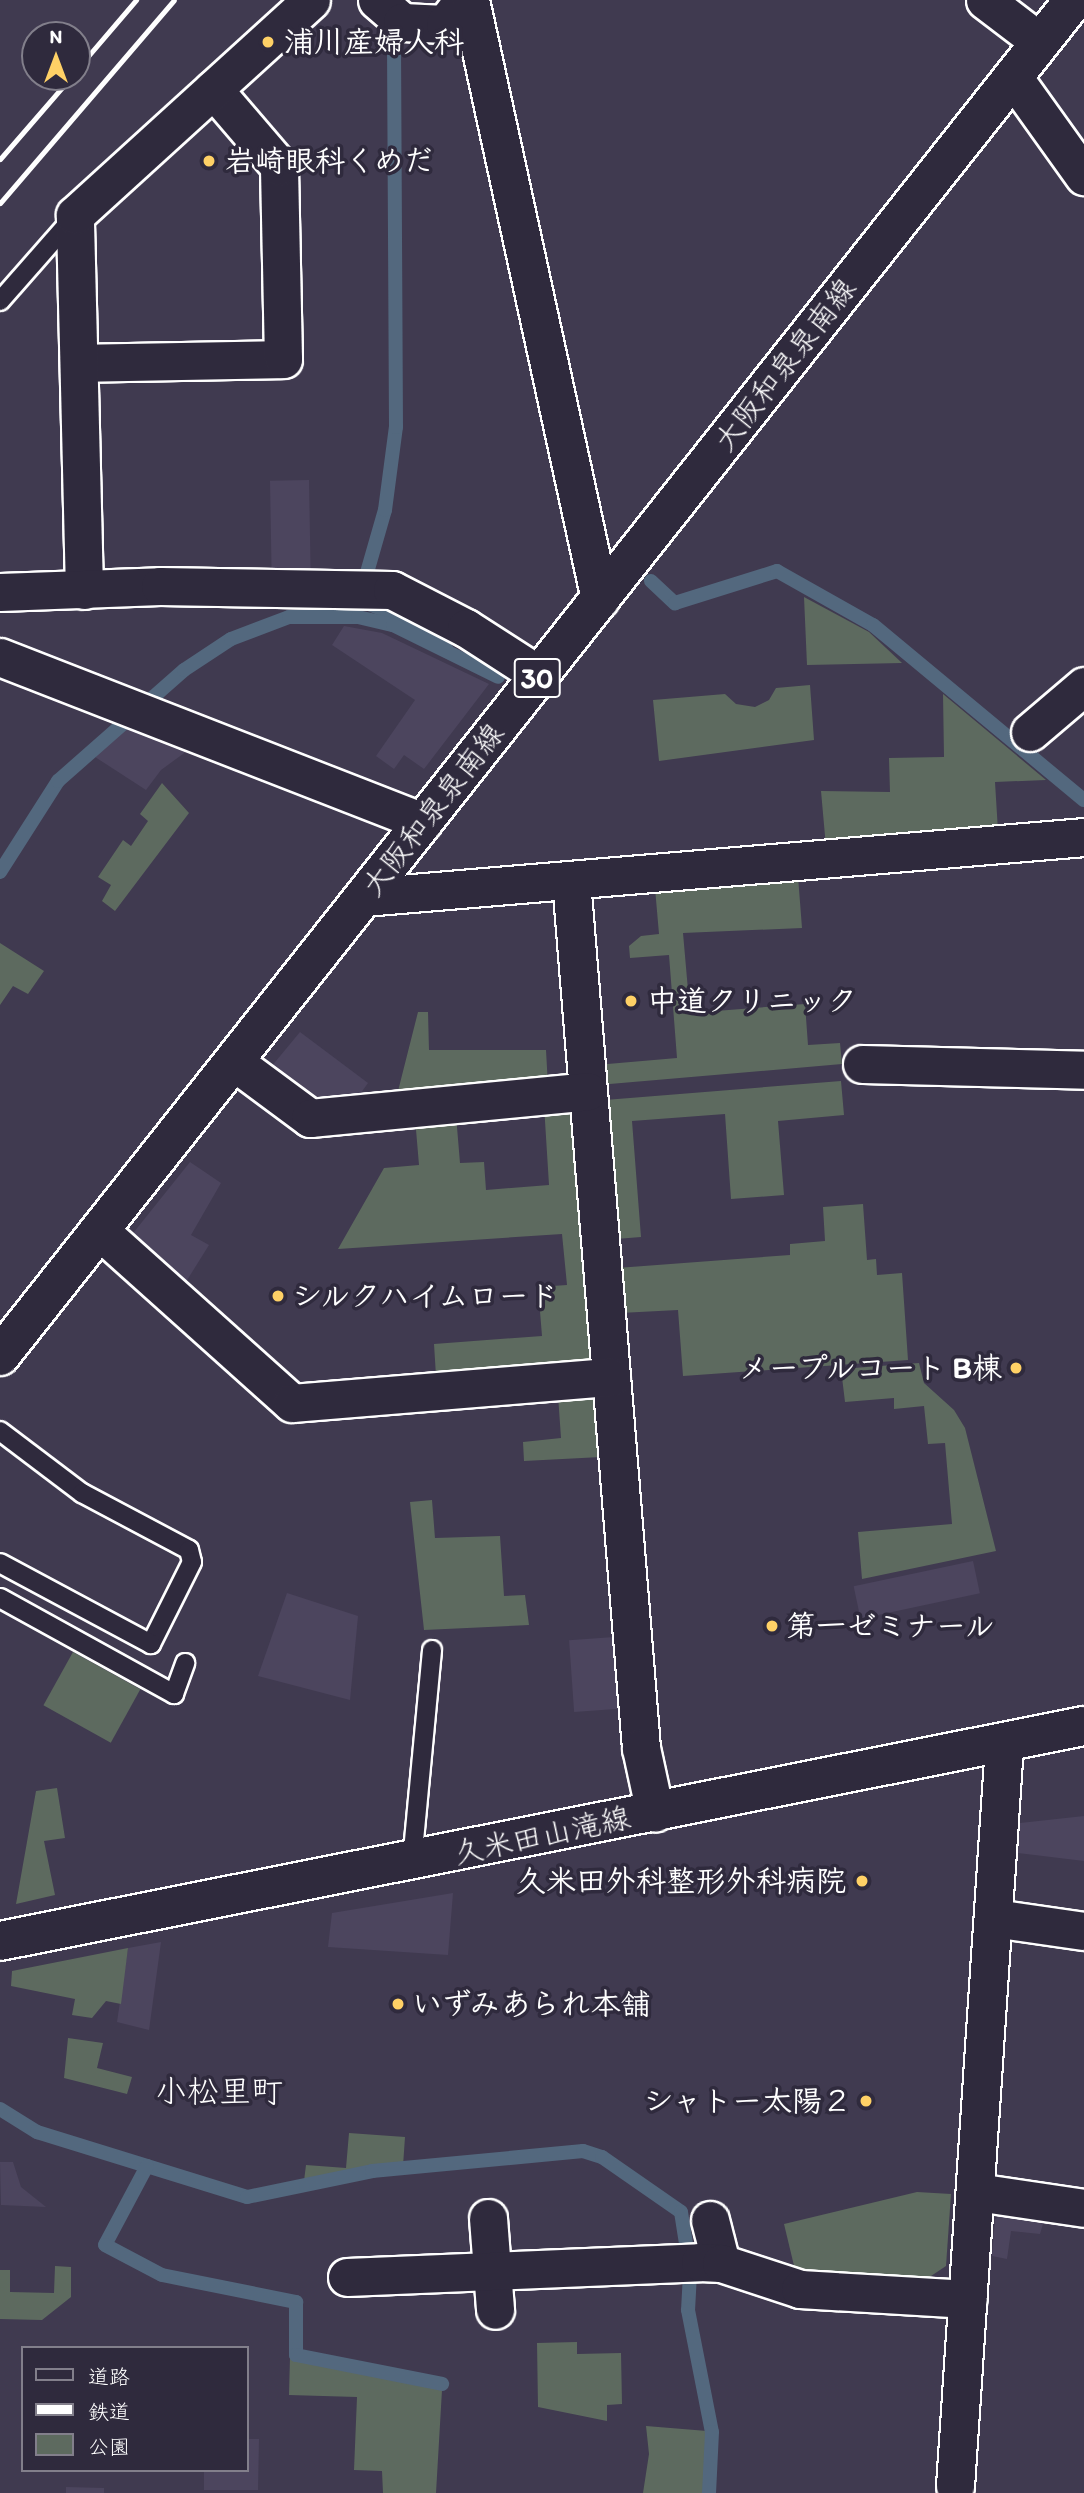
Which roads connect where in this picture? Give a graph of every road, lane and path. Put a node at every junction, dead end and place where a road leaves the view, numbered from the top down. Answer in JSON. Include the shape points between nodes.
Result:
{"nodes":[{"id":1,"x":311,"y":0,"type":"edge"},
{"id":2,"x":377,"y":0,"type":"edge"},
{"id":3,"x":463,"y":0,"type":"edge"},
{"id":4,"x":470,"y":0,"type":"edge"},
{"id":5,"x":985,"y":0,"type":"edge"},
{"id":6,"x":1074,"y":0,"type":"edge"},
{"id":7,"x":1040,"y":42,"type":"junction"},
{"id":8,"x":1013,"y":77,"type":"junction"},
{"id":9,"x":213,"y":89,"type":"junction"},
{"id":10,"x":1084,"y":177,"type":"edge"},
{"id":11,"x":75,"y":215,"type":"junction"},
{"id":12,"x":0,"y":301,"type":"edge"},
{"id":13,"x":79,"y":363,"type":"junction"},
{"id":14,"x":84,"y":590,"type":"junction"},
{"id":15,"x":0,"y":592,"type":"edge"},
{"id":16,"x":600,"y":599,"type":"junction"},
{"id":17,"x":0,"y":657,"type":"edge"},
{"id":18,"x":539,"y":675,"type":"junction"},
{"id":19,"x":1084,"y":686,"type":"edge"},
{"id":20,"x":1030,"y":732,"type":"dead end"},
{"id":21,"x":423,"y":822,"type":"junction"},
{"id":22,"x":1084,"y":837,"type":"edge"},
{"id":23,"x":570,"y":880,"type":"junction"},
{"id":24,"x":364,"y":897,"type":"junction"},
{"id":25,"x":1084,"y":1039,"type":"edge"},
{"id":26,"x":233,"y":1061,"type":"junction"},
{"id":27,"x":862,"y":1065,"type":"dead end"},
{"id":28,"x":1084,"y":1070,"type":"edge"},
{"id":29,"x":588,"y":1091,"type":"junction"},
{"id":30,"x":99,"y":1230,"type":"junction"},
{"id":31,"x":0,"y":1356,"type":"edge"},
{"id":32,"x":611,"y":1377,"type":"junction"},
{"id":33,"x":0,"y":1432,"type":"edge"},
{"id":34,"x":0,"y":1563,"type":"edge"},
{"id":35,"x":0,"y":1598,"type":"edge"},
{"id":36,"x":432,"y":1650,"type":"dead end"},
{"id":37,"x":185,"y":1663,"type":"dead end"},
{"id":38,"x":1084,"y":1726,"type":"edge"},
{"id":39,"x":1004,"y":1744,"type":"junction"},
{"id":40,"x":655,"y":1813,"type":"junction"},
{"id":41,"x":412,"y":1862,"type":"junction"},
{"id":42,"x":994,"y":1918,"type":"junction"},
{"id":43,"x":1084,"y":1931,"type":"edge"},
{"id":44,"x":0,"y":1941,"type":"edge"},
{"id":45,"x":976,"y":2192,"type":"junction"},
{"id":46,"x":1084,"y":2208,"type":"edge"},
{"id":47,"x":488,"y":2218,"type":"dead end"},
{"id":48,"x":710,"y":2220,"type":"dead end"},
{"id":49,"x":721,"y":2263,"type":"junction"},
{"id":50,"x":492,"y":2274,"type":"junction"},
{"id":51,"x":347,"y":2277,"type":"dead end"},
{"id":52,"x":968,"y":2299,"type":"junction"},
{"id":53,"x":495,"y":2310,"type":"dead end"},
{"id":54,"x":955,"y":2486,"type":"dead end"}],
"edges":[{"from":1,"to":9,"type":"street"},
{"from":2,"to":3,"type":"street","via":[[402,22],[445,24]]},
{"from":4,"to":16,"type":"street"},
{"from":5,"to":7,"type":"street"},
{"from":6,"to":7,"type":"main road","name":"大阪和泉泉南線","number":"30"},
{"from":7,"to":8,"type":"main road","name":"大阪和泉泉南線","number":"30"},
{"from":8,"to":10,"type":"street"},
{"from":8,"to":16,"type":"main road","name":"大阪和泉泉南線","number":"30"},
{"from":9,"to":11,"type":"street"},
{"from":9,"to":13,"type":"street","via":[[279,166],[283,359]]},
{"from":11,"to":12,"type":"lane"},
{"from":11,"to":13,"type":"street"},
{"from":13,"to":14,"type":"street"},
{"from":14,"to":15,"type":"street"},
{"from":14,"to":18,"type":"street","via":[[160,586],[392,590],[466,628]]},
{"from":16,"to":18,"type":"main road","name":"大阪和泉泉南線","number":"30"},
{"from":17,"to":21,"type":"street"},
{"from":18,"to":21,"type":"main road","name":"大阪和泉泉南線","number":"30"},
{"from":19,"to":20,"type":"street"},
{"from":21,"to":24,"type":"main road","name":"大阪和泉泉南線","number":"30"},
{"from":22,"to":23,"type":"street"},
{"from":23,"to":24,"type":"street"},
{"from":23,"to":29,"type":"street"},
{"from":24,"to":26,"type":"main road","name":"大阪和泉泉南線","number":"30"},
{"from":25,"to":28,"type":"street"},
{"from":26,"to":29,"type":"street","via":[[310,1118]]},
{"from":26,"to":30,"type":"main road","name":"大阪和泉泉南線","number":"30"},
{"from":27,"to":28,"type":"street"},
{"from":29,"to":32,"type":"street"},
{"from":30,"to":31,"type":"main road","name":"大阪和泉泉南線","number":"30"},
{"from":30,"to":32,"type":"street","via":[[292,1402]]},
{"from":32,"to":40,"type":"street","via":[[641,1748]]},
{"from":33,"to":34,"type":"lane","via":[[82,1493],[189,1550],[192,1562],[151,1644]]},
{"from":35,"to":37,"type":"lane","via":[[174,1694]]},
{"from":36,"to":41,"type":"lane"},
{"from":38,"to":39,"type":"main road","name":"久米田山滝線"},
{"from":39,"to":40,"type":"main road","name":"久米田山滝線"},
{"from":39,"to":42,"type":"street"},
{"from":40,"to":41,"type":"main road","name":"久米田山滝線"},
{"from":41,"to":44,"type":"main road","name":"久米田山滝線"},
{"from":42,"to":43,"type":"street"},
{"from":42,"to":45,"type":"street"},
{"from":45,"to":46,"type":"street"},
{"from":45,"to":52,"type":"street"},
{"from":47,"to":50,"type":"street"},
{"from":48,"to":49,"type":"street"},
{"from":49,"to":50,"type":"street"},
{"from":49,"to":52,"type":"street","via":[[800,2289]]},
{"from":50,"to":51,"type":"street"},
{"from":50,"to":53,"type":"street"},
{"from":52,"to":54,"type":"street"}]}
